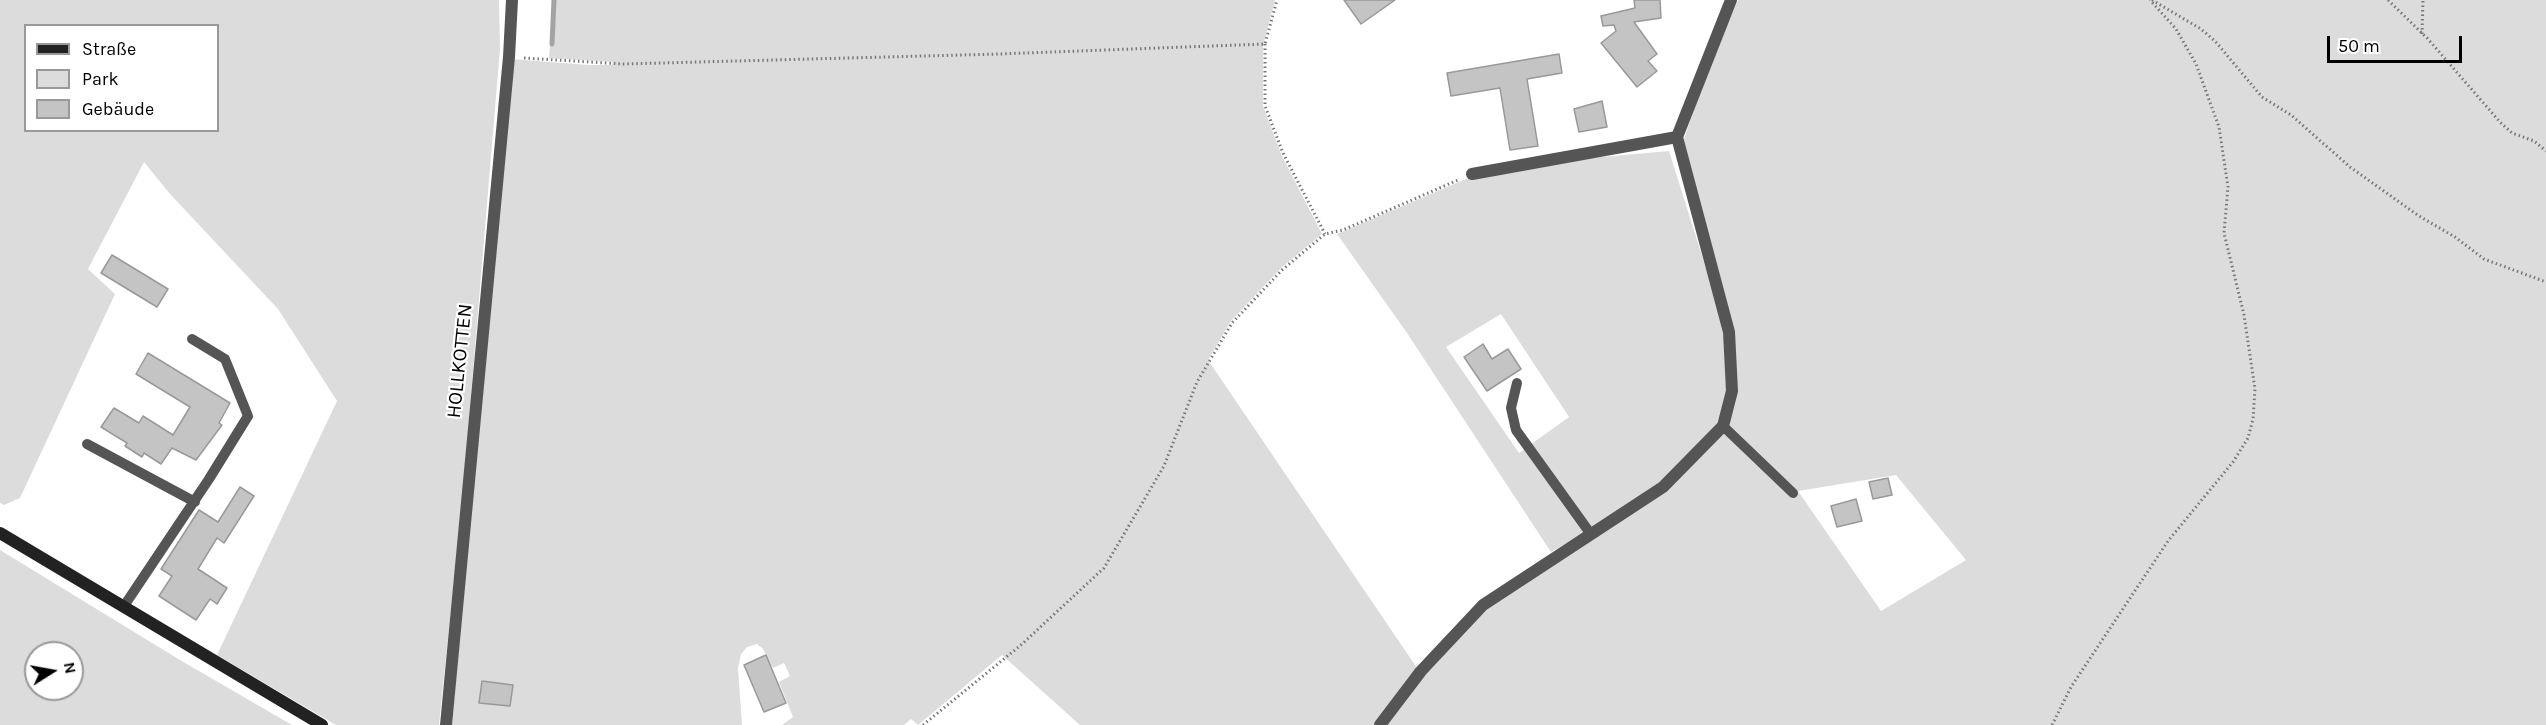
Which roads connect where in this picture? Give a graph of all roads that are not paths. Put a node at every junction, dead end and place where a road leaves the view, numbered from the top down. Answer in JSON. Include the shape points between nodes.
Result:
{"nodes":[{"id":1,"x":512,"y":0,"type":"edge"},
{"id":2,"x":1731,"y":0,"type":"edge"},
{"id":3,"x":1677,"y":137,"type":"junction"},
{"id":4,"x":1472,"y":174,"type":"road end"},
{"id":5,"x":192,"y":339,"type":"dead end"},
{"id":6,"x":1517,"y":383,"type":"dead end"},
{"id":7,"x":1723,"y":426,"type":"junction"},
{"id":8,"x":87,"y":444,"type":"dead end"},
{"id":9,"x":1793,"y":493,"type":"dead end"},
{"id":10,"x":195,"y":502,"type":"junction"},
{"id":11,"x":0,"y":533,"type":"edge"},
{"id":12,"x":1590,"y":533,"type":"junction"},
{"id":13,"x":124,"y":606,"type":"junction"},
{"id":14,"x":322,"y":725,"type":"edge"},
{"id":15,"x":446,"y":725,"type":"edge"},
{"id":16,"x":1380,"y":725,"type":"edge"}],
"edges":[{"from":1,"to":15,"type":"street","name":"HOLLKOTTEN"},
{"from":2,"to":3,"type":"street"},
{"from":3,"to":4,"type":"street"},
{"from":3,"to":7,"type":"street","via":[[1729,332],[1731,391]]},
{"from":5,"to":10,"type":"lane","via":[[225,359],[248,416]]},
{"from":6,"to":12,"type":"lane","via":[[1511,408],[1516,430]]},
{"from":7,"to":9,"type":"lane"},
{"from":7,"to":12,"type":"street","via":[[1663,487]]},
{"from":8,"to":10,"type":"lane"},
{"from":10,"to":13,"type":"lane"},
{"from":11,"to":13,"type":"main road"},
{"from":12,"to":16,"type":"street","via":[[1483,605],[1421,671]]},
{"from":13,"to":14,"type":"main road"}]}
